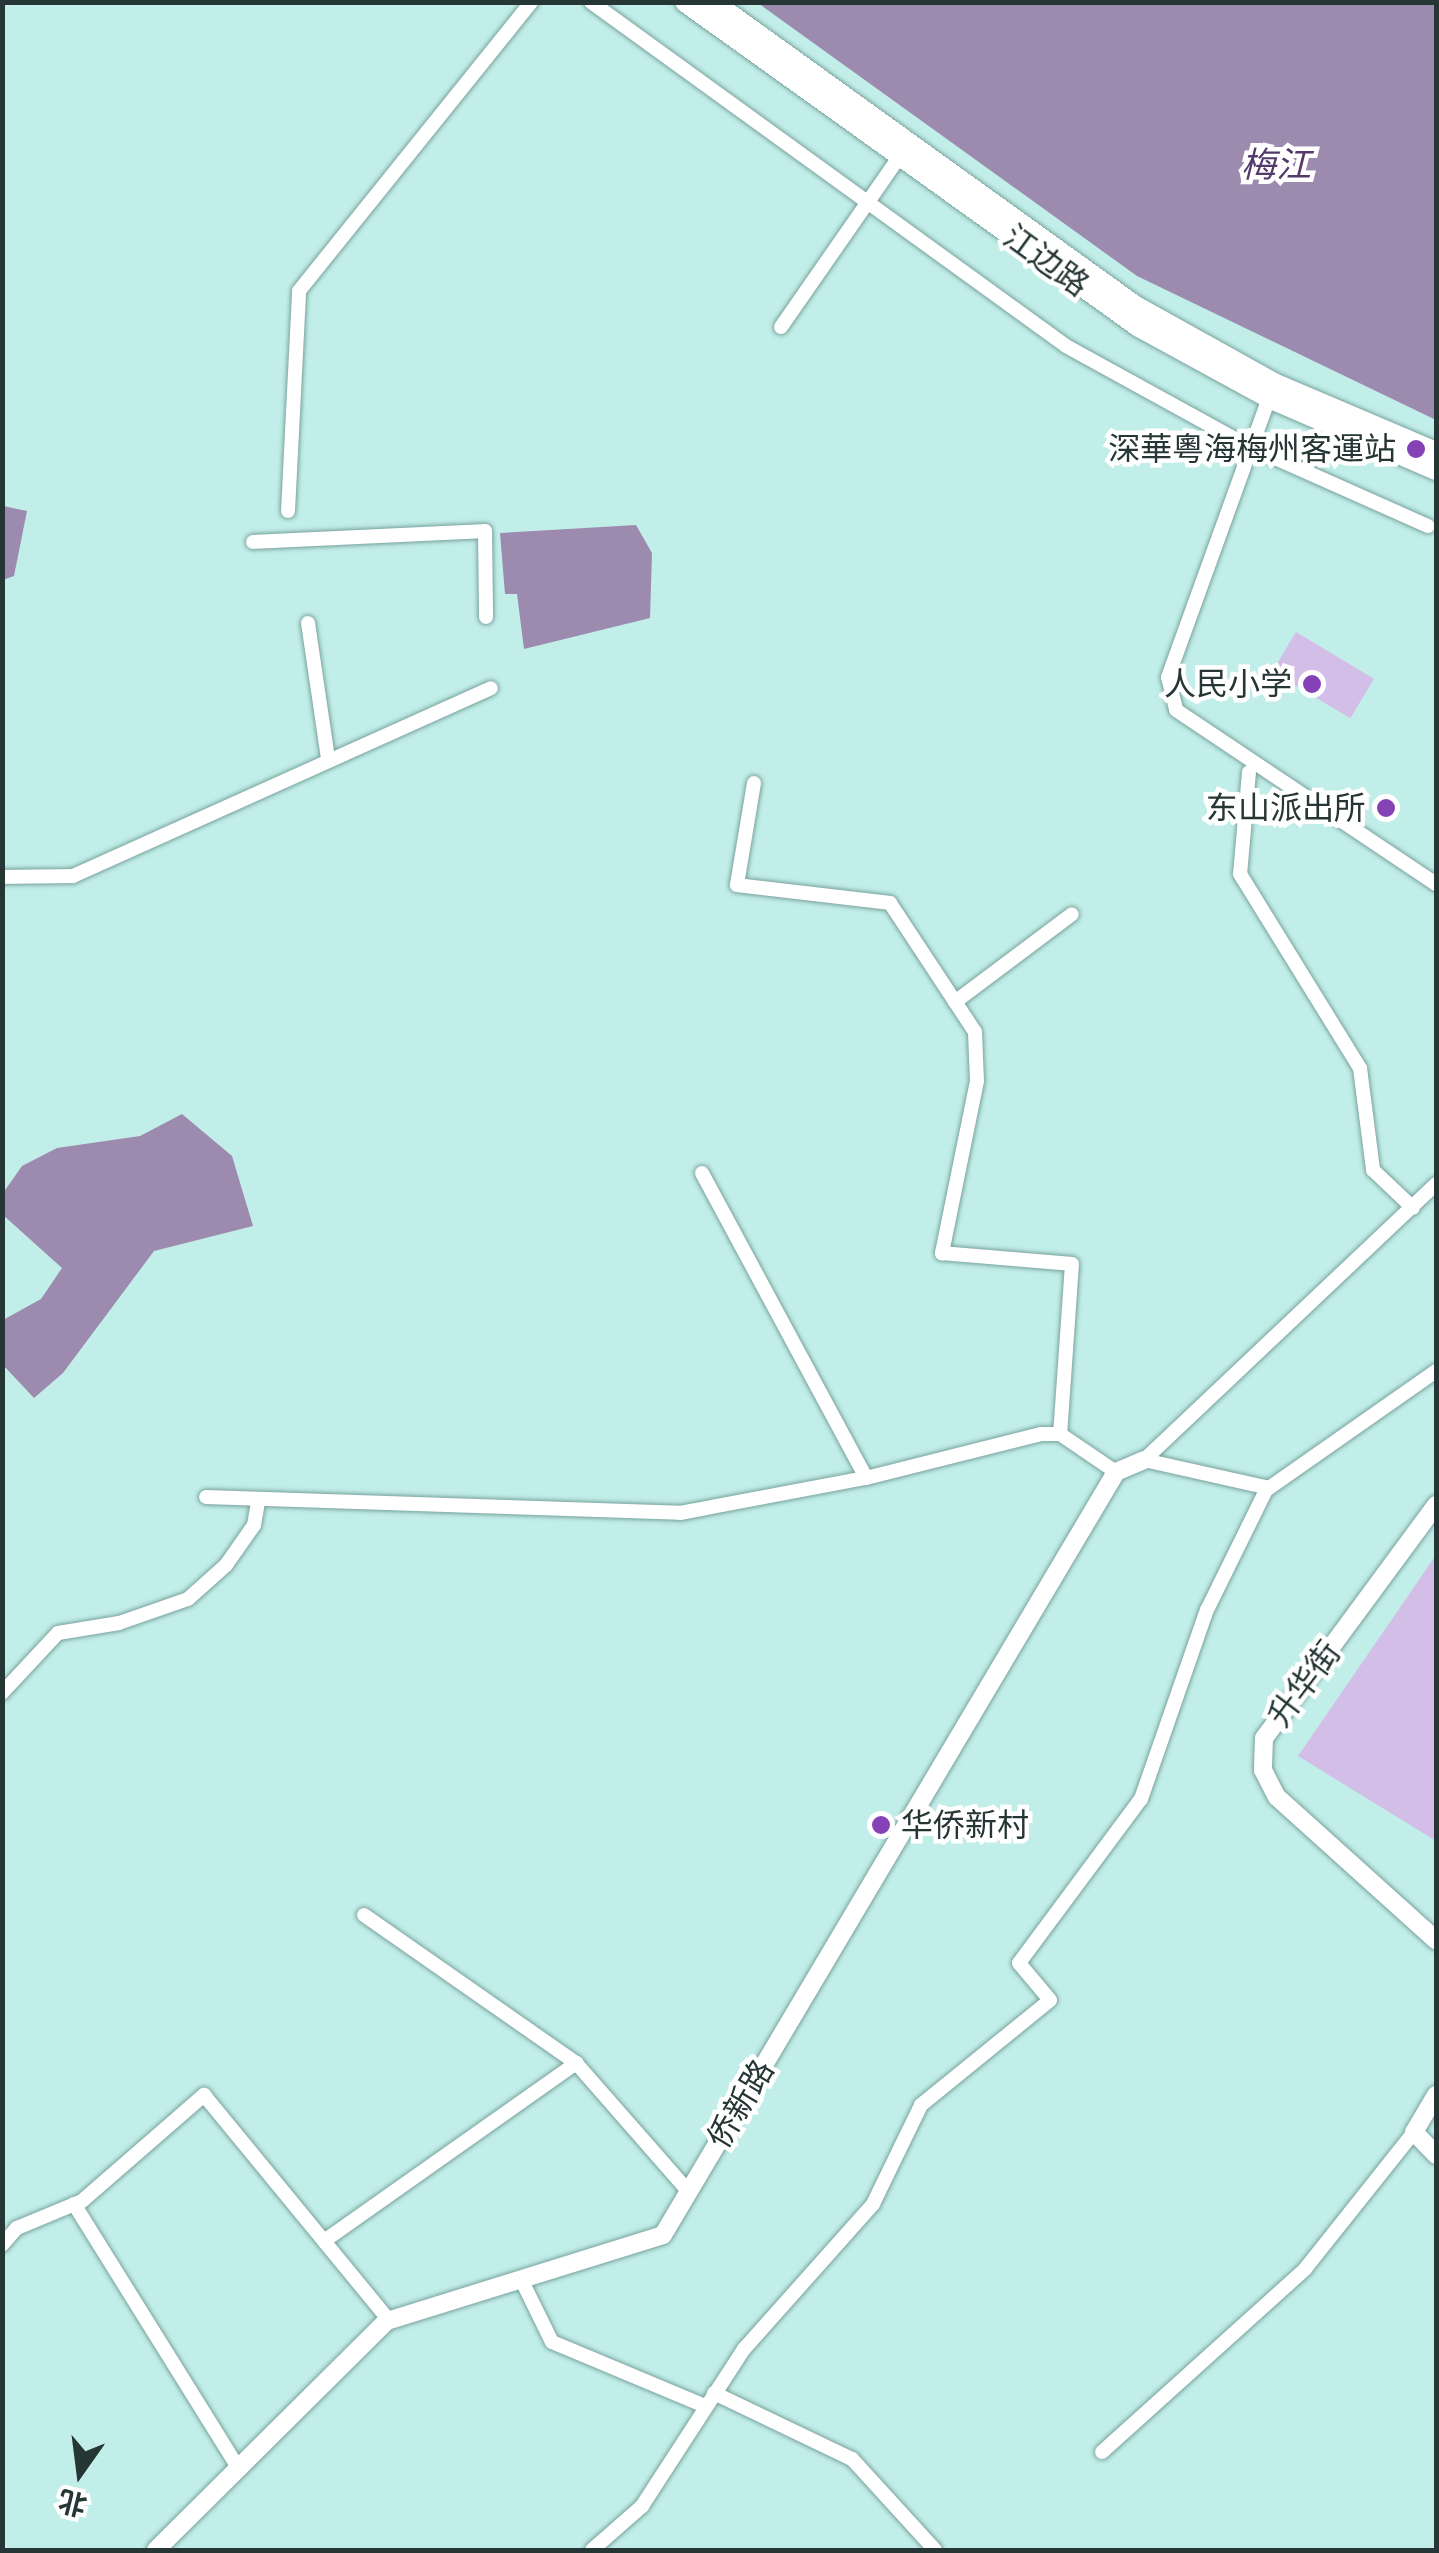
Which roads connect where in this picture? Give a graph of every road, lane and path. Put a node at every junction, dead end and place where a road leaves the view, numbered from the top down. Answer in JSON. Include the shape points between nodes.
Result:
{"nodes":[{"id":1,"x":531,"y":2,"type":"edge"},
{"id":2,"x":590,"y":2,"type":"edge"},
{"id":3,"x":685,"y":2,"type":"edge"},
{"id":4,"x":713,"y":2,"type":"edge"},
{"id":5,"x":900,"y":156,"type":"junction"},
{"id":6,"x":781,"y":326,"type":"dead end"},
{"id":7,"x":1269,"y":398,"type":"junction"},
{"id":8,"x":1248,"y":446,"type":"junction"},
{"id":9,"x":1436,"y":452,"type":"edge"},
{"id":10,"x":1436,"y":470,"type":"edge"},
{"id":11,"x":288,"y":511,"type":"dead end"},
{"id":12,"x":1428,"y":526,"type":"dead end"},
{"id":13,"x":252,"y":542,"type":"dead end"},
{"id":14,"x":486,"y":618,"type":"dead end"},
{"id":15,"x":308,"y":623,"type":"dead end"},
{"id":16,"x":491,"y":688,"type":"dead end"},
{"id":17,"x":328,"y":759,"type":"junction"},
{"id":18,"x":1249,"y":772,"type":"dead end"},
{"id":19,"x":754,"y":783,"type":"dead end"},
{"id":20,"x":2,"y":877,"type":"edge"},
{"id":21,"x":1436,"y":884,"type":"edge"},
{"id":22,"x":1072,"y":914,"type":"dead end"},
{"id":23,"x":955,"y":1002,"type":"junction"},
{"id":24,"x":702,"y":1173,"type":"dead end"},
{"id":25,"x":1436,"y":1184,"type":"edge"},
{"id":26,"x":1413,"y":1208,"type":"junction"},
{"id":27,"x":1436,"y":1371,"type":"edge"},
{"id":28,"x":1060,"y":1434,"type":"junction"},
{"id":29,"x":1144,"y":1460,"type":"junction"},
{"id":30,"x":1116,"y":1472,"type":"junction"},
{"id":31,"x":866,"y":1478,"type":"junction"},
{"id":32,"x":1267,"y":1488,"type":"junction"},
{"id":33,"x":206,"y":1497,"type":"dead end"},
{"id":34,"x":258,"y":1503,"type":"junction"},
{"id":35,"x":1436,"y":1505,"type":"edge"},
{"id":36,"x":2,"y":1694,"type":"edge"},
{"id":37,"x":364,"y":1915,"type":"dead end"},
{"id":38,"x":1436,"y":1940,"type":"edge"},
{"id":39,"x":576,"y":2063,"type":"junction"},
{"id":40,"x":1436,"y":2095,"type":"edge"},
{"id":41,"x":1414,"y":2132,"type":"junction"},
{"id":42,"x":1436,"y":2155,"type":"edge"},
{"id":43,"x":688,"y":2192,"type":"junction"},
{"id":44,"x":74,"y":2204,"type":"junction"},
{"id":45,"x":324,"y":2241,"type":"junction"},
{"id":46,"x":2,"y":2245,"type":"edge"},
{"id":47,"x":521,"y":2279,"type":"junction"},
{"id":48,"x":389,"y":2320,"type":"junction"},
{"id":49,"x":714,"y":2393,"type":"junction"},
{"id":50,"x":705,"y":2406,"type":"junction"},
{"id":51,"x":1102,"y":2452,"type":"dead end"},
{"id":52,"x":238,"y":2468,"type":"junction"},
{"id":53,"x":156,"y":2550,"type":"edge"},
{"id":54,"x":592,"y":2550,"type":"edge"},
{"id":55,"x":935,"y":2550,"type":"edge"}],
"edges":[{"from":1,"to":11,"type":"street","via":[[299,291]]},
{"from":2,"to":8,"type":"street","via":[[1066,346]]},
{"from":3,"to":5,"type":"main road","name":"江边路"},
{"from":4,"to":9,"type":"main road","name":"江边路","via":[[1134,304],[1274,383]]},
{"from":5,"to":6,"type":"street"},
{"from":5,"to":7,"type":"main road","name":"江边路","via":[[1138,327]]},
{"from":7,"to":8,"type":"street"},
{"from":7,"to":10,"type":"main road","name":"江边路"},
{"from":8,"to":12,"type":"street"},
{"from":8,"to":21,"type":"street","via":[[1168,676],[1176,710]]},
{"from":13,"to":14,"type":"street","via":[[484,531]]},
{"from":15,"to":17,"type":"street"},
{"from":16,"to":17,"type":"street"},
{"from":17,"to":20,"type":"street","via":[[72,876]]},
{"from":18,"to":26,"type":"street","via":[[1240,874],[1360,1068],[1373,1170]]},
{"from":19,"to":23,"type":"street","via":[[736,884],[890,903]]},
{"from":22,"to":23,"type":"street"},
{"from":23,"to":28,"type":"street","via":[[975,1032],[977,1081],[942,1254],[1072,1264]]},
{"from":24,"to":31,"type":"street"},
{"from":25,"to":26,"type":"street"},
{"from":26,"to":29,"type":"street"},
{"from":27,"to":32,"type":"street"},
{"from":28,"to":30,"type":"street"},
{"from":28,"to":31,"type":"street"},
{"from":29,"to":30,"type":"street"},
{"from":29,"to":32,"type":"street"},
{"from":30,"to":43,"type":"street","name":"侨新路"},
{"from":31,"to":34,"type":"street","via":[[680,1513]]},
{"from":32,"to":49,"type":"street","via":[[1207,1610],[1141,1799],[1020,1963],[1050,2000],[921,2106],[873,2204]]},
{"from":33,"to":34,"type":"street"},
{"from":34,"to":36,"type":"street","via":[[254,1525],[226,1565],[188,1599],[119,1623],[58,1633]]},
{"from":35,"to":38,"type":"street","name":"升华街","via":[[1264,1738],[1263,1770],[1277,1797]]},
{"from":37,"to":39,"type":"street"},
{"from":39,"to":43,"type":"street"},
{"from":39,"to":45,"type":"street"},
{"from":40,"to":41,"type":"street"},
{"from":41,"to":42,"type":"street"},
{"from":41,"to":51,"type":"street","via":[[1305,2269]]},
{"from":43,"to":47,"type":"street","name":"侨新路","via":[[663,2235]]},
{"from":44,"to":45,"type":"street","via":[[204,2095]]},
{"from":44,"to":46,"type":"street","via":[[17,2228]]},
{"from":44,"to":52,"type":"street"},
{"from":45,"to":48,"type":"street"},
{"from":47,"to":48,"type":"street","name":"侨新路"},
{"from":47,"to":50,"type":"street","via":[[552,2342]]},
{"from":48,"to":52,"type":"street","name":"侨新路"},
{"from":49,"to":50,"type":"street"},
{"from":49,"to":55,"type":"street","via":[[852,2459]]},
{"from":50,"to":54,"type":"street","via":[[642,2506]]},
{"from":52,"to":53,"type":"street","name":"侨新路"}]}
